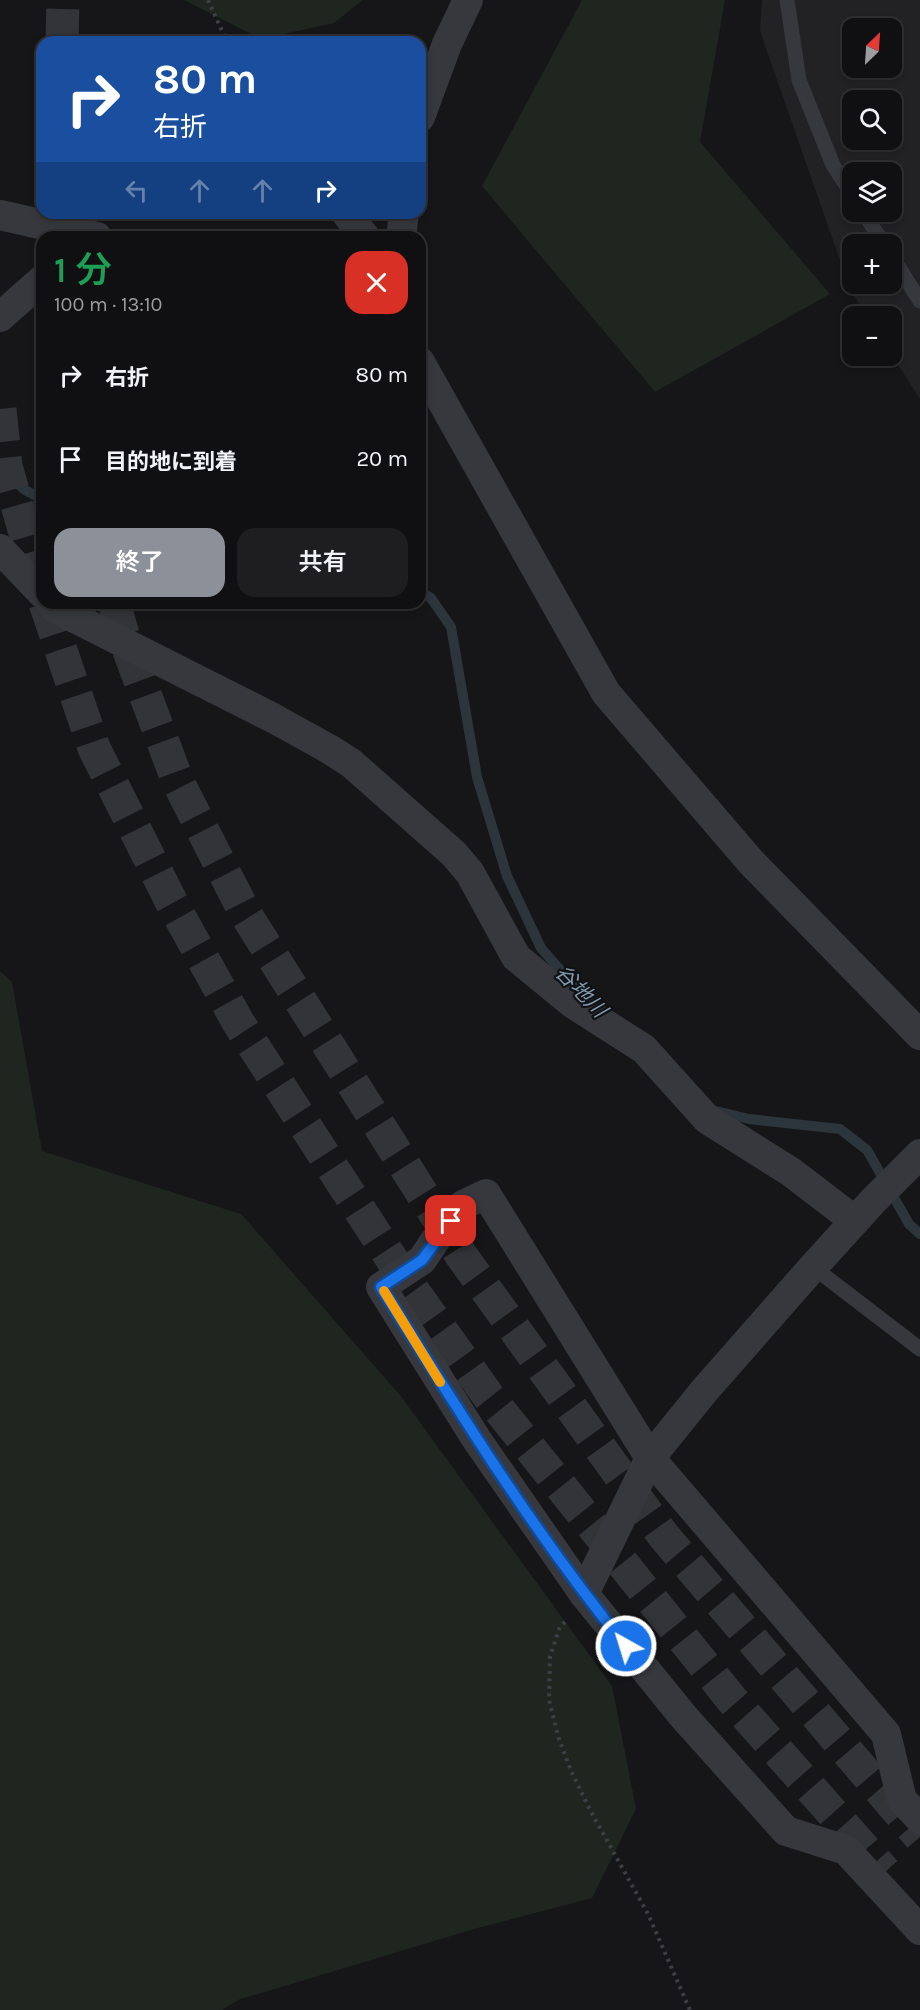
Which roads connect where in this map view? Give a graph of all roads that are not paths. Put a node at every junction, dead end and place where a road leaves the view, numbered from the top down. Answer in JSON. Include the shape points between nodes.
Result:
{"nodes":[{"id":1,"x":468,"y":0,"type":"edge"},
{"id":2,"x":788,"y":0,"type":"edge"},
{"id":3,"x":426,"y":101,"type":"edge"},
{"id":4,"x":842,"y":179,"type":"edge"},
{"id":5,"x":0,"y":215,"type":"edge"},
{"id":6,"x":351,"y":219,"type":"edge"},
{"id":7,"x":71,"y":231,"type":"edge"},
{"id":8,"x":360,"y":231,"type":"edge"},
{"id":9,"x":902,"y":272,"type":"edge"},
{"id":10,"x":36,"y":285,"type":"edge"},
{"id":11,"x":920,"y":301,"type":"edge"},
{"id":12,"x":0,"y":317,"type":"edge"},
{"id":13,"x":426,"y":373,"type":"edge"},
{"id":14,"x":0,"y":549,"type":"edge"},
{"id":15,"x":36,"y":587,"type":"edge"},
{"id":16,"x":57,"y":609,"type":"edge"},
{"id":17,"x":920,"y":1035,"type":"edge"},
{"id":18,"x":920,"y":1154,"type":"edge"},
{"id":19,"x":855,"y":1221,"type":"junction"},
{"id":20,"x":813,"y":1267,"type":"junction"},
{"id":21,"x":920,"y":1349,"type":"edge"},
{"id":22,"x":650,"y":1458,"type":"junction"},
{"id":23,"x":584,"y":1594,"type":"junction"},
{"id":24,"x":920,"y":1819,"type":"edge"},
{"id":25,"x":920,"y":1930,"type":"edge"}],
"edges":[{"from":1,"to":3,"type":"street"},
{"from":2,"to":4,"type":"lane","via":[[799,80]]},
{"from":5,"to":7,"type":"street"},
{"from":6,"to":8,"type":"street"},
{"from":9,"to":11,"type":"lane"},
{"from":10,"to":12,"type":"street"},
{"from":13,"to":17,"type":"street","via":[[606,693],[751,862]]},
{"from":14,"to":15,"type":"street"},
{"from":16,"to":19,"type":"street","via":[[273,718],[351,763],[460,861],[516,957],[572,1003],[644,1049],[707,1119],[791,1172]]},
{"from":18,"to":19,"type":"street"},
{"from":19,"to":20,"type":"street"},
{"from":20,"to":21,"type":"lane"},
{"from":20,"to":22,"type":"street"},
{"from":22,"to":23,"type":"street"},
{"from":22,"to":23,"type":"street","via":[[486,1194],[463,1205],[422,1260],[381,1287],[477,1440]]},
{"from":22,"to":24,"type":"street","via":[[886,1734],[902,1800]]},
{"from":23,"to":25,"type":"street","via":[[683,1716],[786,1831],[846,1850]]}]}
